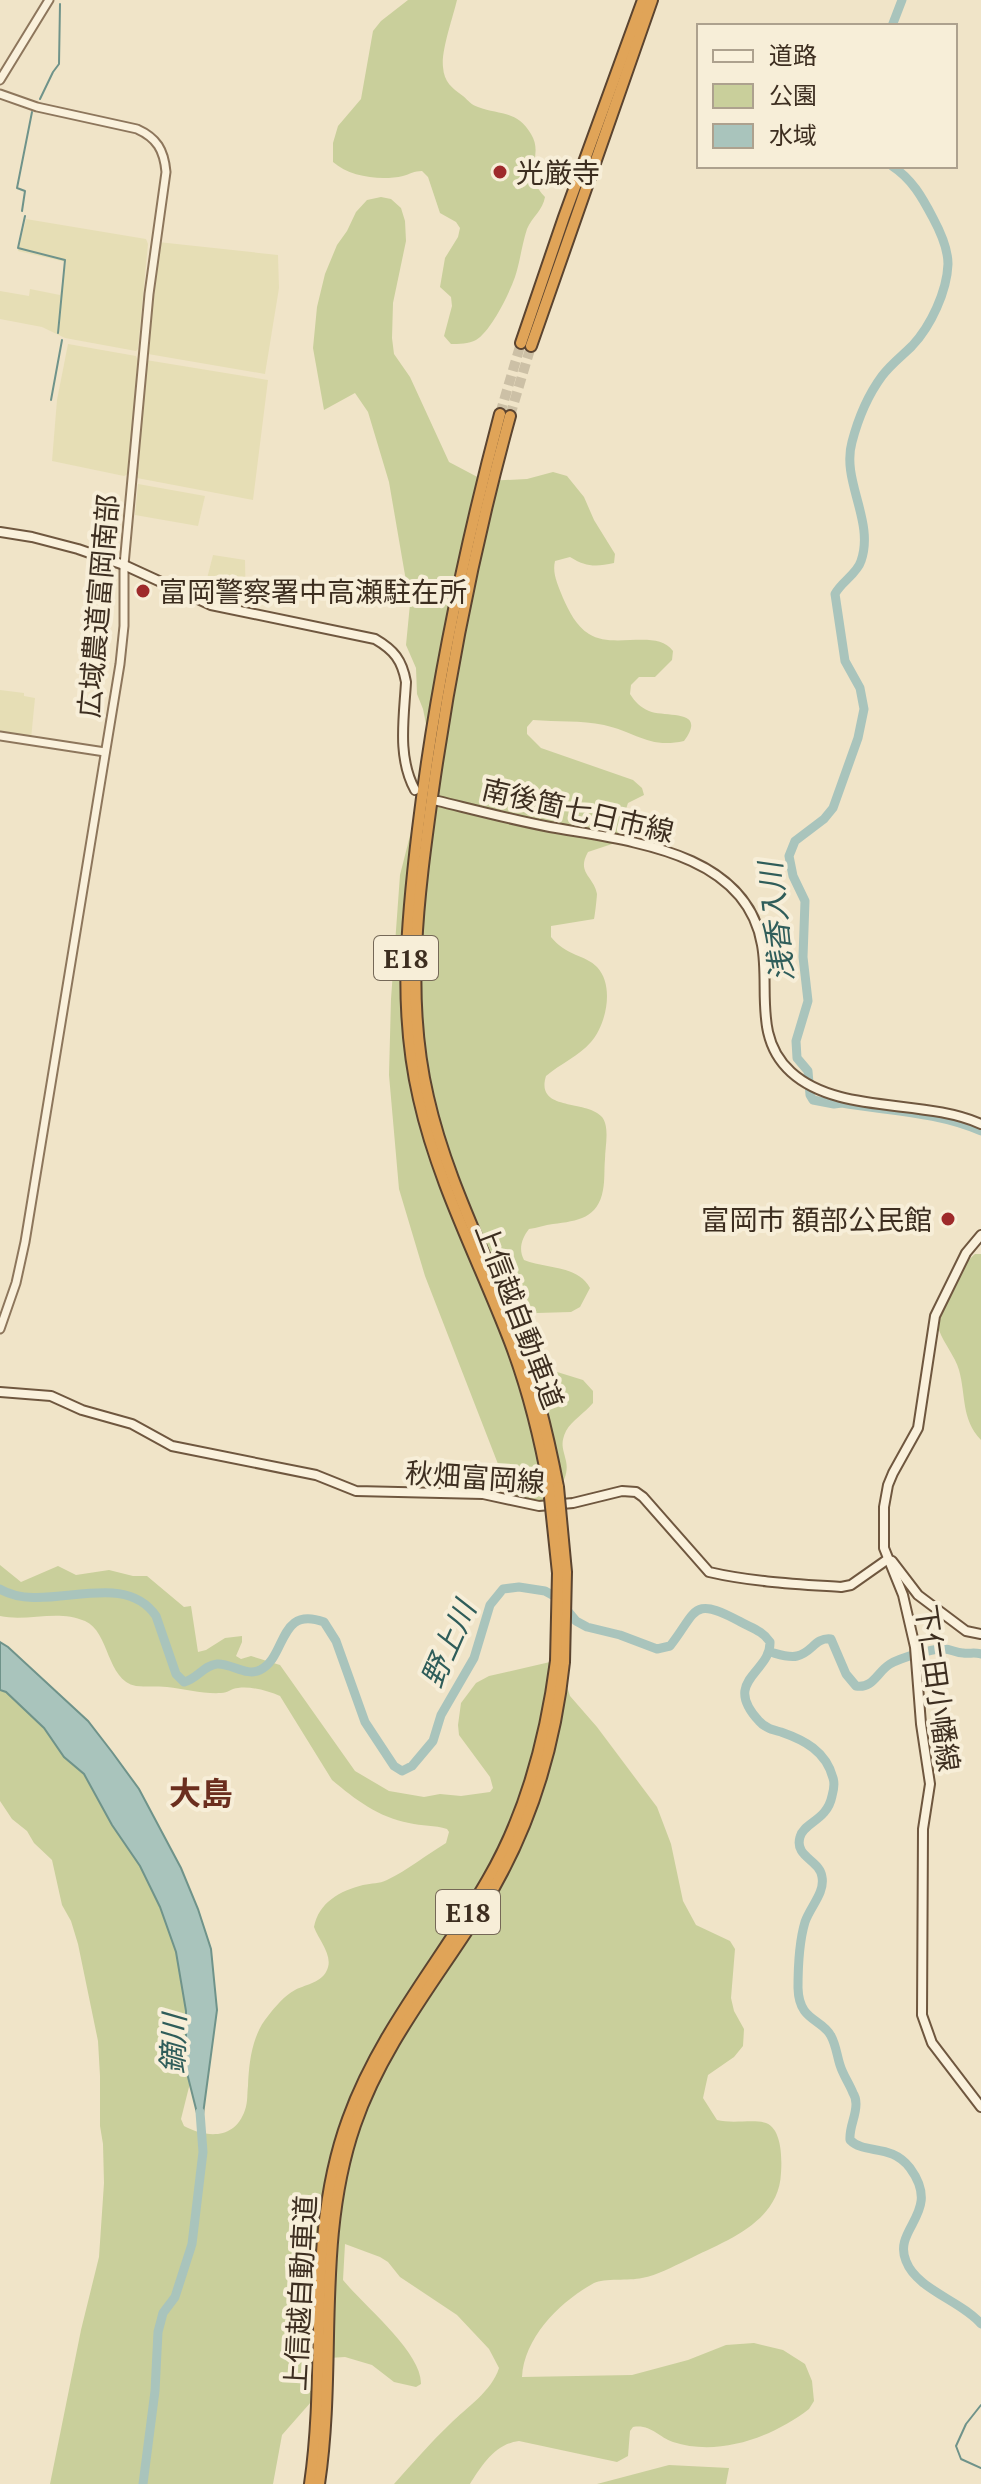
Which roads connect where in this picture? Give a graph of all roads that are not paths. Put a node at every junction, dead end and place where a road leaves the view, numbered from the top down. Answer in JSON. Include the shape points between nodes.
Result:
{"nodes":[{"id":1,"x":49,"y":0,"type":"edge"},
{"id":2,"x":643,"y":0,"type":"edge"},
{"id":3,"x":652,"y":0,"type":"edge"},
{"id":4,"x":0,"y":80,"type":"edge"},
{"id":5,"x":0,"y":94,"type":"edge"},
{"id":6,"x":505,"y":415,"type":"tunnel mouth"},
{"id":7,"x":0,"y":532,"type":"edge"},
{"id":8,"x":124,"y":565,"type":"junction"},
{"id":9,"x":0,"y":736,"type":"edge"},
{"id":10,"x":105,"y":752,"type":"junction"},
{"id":11,"x":415,"y":790,"type":"dead end"},
{"id":12,"x":438,"y":801,"type":"dead end"},
{"id":13,"x":981,"y":1124,"type":"edge"},
{"id":14,"x":981,"y":1235,"type":"edge"},
{"id":15,"x":0,"y":1329,"type":"edge"},
{"id":16,"x":0,"y":1392,"type":"edge"},
{"id":17,"x":888,"y":1559,"type":"junction"},
{"id":18,"x":981,"y":1634,"type":"edge"},
{"id":19,"x":981,"y":2107,"type":"edge"},
{"id":20,"x":330,"y":2209,"type":"junction"},
{"id":21,"x":310,"y":2484,"type":"edge"},
{"id":22,"x":319,"y":2484,"type":"edge"}],
"edges":[{"from":1,"to":4,"type":"street"},
{"from":2,"to":3,"type":"highway","via":[[564,217],[526,345]]},
{"from":5,"to":8,"type":"street","name":"広域農道富岡南部","via":[[137,129],[154,140],[165,160]]},
{"from":6,"to":20,"type":"highway","name":"上信越自動車道","number":"E18","bridge":true,"via":[[439,746],[418,909],[414,1001],[436,1129],[525,1355],[545,1425],[566,1572],[560,1662],[550,1748],[520,1837],[483,1906],[386,2056],[344,2146]]},
{"from":7,"to":8,"type":"main road"},
{"from":8,"to":10,"type":"street","name":"広域農道富岡南部","via":[[123,642]]},
{"from":8,"to":11,"type":"main road","via":[[211,605],[375,639],[396,653],[406,682],[404,765]]},
{"from":9,"to":10,"type":"street"},
{"from":10,"to":15,"type":"street","name":"広域農道富岡南部","via":[[25,1242]]},
{"from":12,"to":13,"type":"main road","name":"南後箇七日市線","via":[[626,840],[682,856],[716,874],[756,924],[763,947],[763,1005],[769,1035],[784,1064],[814,1087],[845,1097]]},
{"from":14,"to":17,"type":"main road","name":"下仁田小幡線","via":[[966,1253],[935,1316],[918,1428],[888,1485],[883,1542]]},
{"from":16,"to":17,"type":"main road","name":"秋畑富岡線","via":[[51,1396],[132,1424],[178,1448],[316,1475],[356,1491],[483,1494],[547,1506],[630,1490],[643,1497],[709,1572],[761,1583],[841,1587]]},
{"from":17,"to":18,"type":"main road","via":[[923,1599],[966,1631]]},
{"from":17,"to":19,"type":"main road","name":"下仁田小幡線","via":[[915,1647],[930,1784],[923,1829],[922,2015],[932,2043]]},
{"from":20,"to":21,"type":"highway","name":"上信越自動車道","number":"E18","via":[[320,2273],[318,2412]]},
{"from":20,"to":22,"type":"highway","name":"上信越自動車道","number":"E18","via":[[326,2426]]}]}
